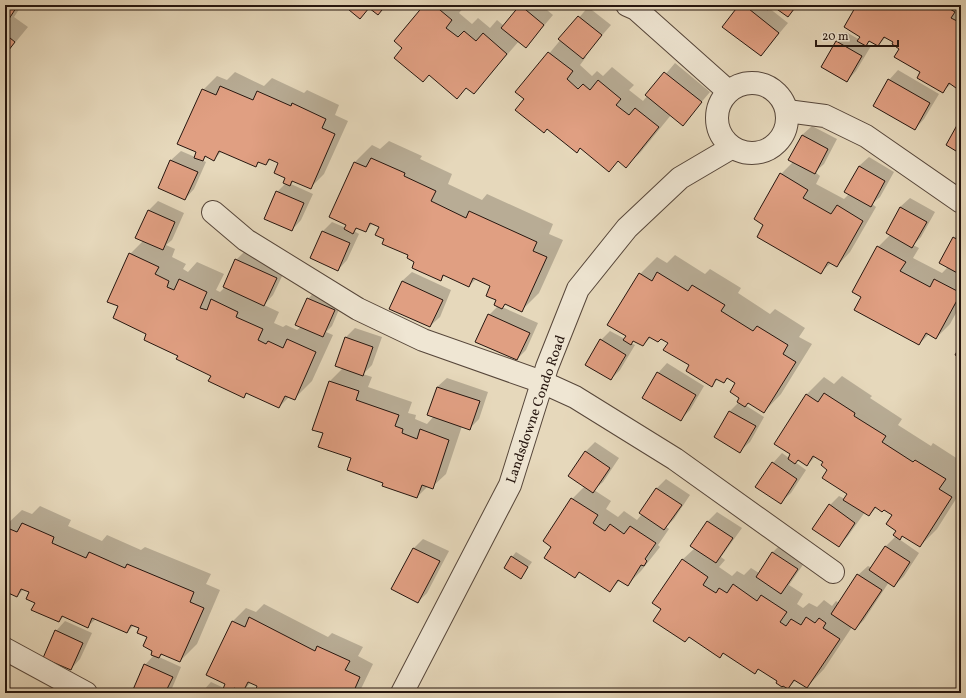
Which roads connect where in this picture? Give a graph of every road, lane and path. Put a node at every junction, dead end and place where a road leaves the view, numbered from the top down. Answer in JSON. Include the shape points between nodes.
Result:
{"nodes":[{"id":1,"x":627,"y":5,"type":"edge"},
{"id":2,"x":728,"y":91,"type":"junction"},
{"id":3,"x":787,"y":111,"type":"junction"},
{"id":4,"x":731,"y":148,"type":"junction"},
{"id":5,"x":961,"y":202,"type":"edge"},
{"id":6,"x":213,"y":212,"type":"dead end"},
{"id":7,"x":542,"y":382,"type":"junction"},
{"id":8,"x":833,"y":572,"type":"dead end"},
{"id":9,"x":5,"y":649,"type":"edge"},
{"id":10,"x":86,"y":693,"type":"edge"},
{"id":11,"x":402,"y":693,"type":"edge"}],
"edges":[{"from":1,"to":2,"type":"street","via":[[636,9]]},
{"from":2,"to":3,"type":"street","via":[[741,83],[756,82],[770,88],[781,98]]},
{"from":2,"to":4,"type":"street","via":[[719,104],[716,120],[720,135]]},
{"from":3,"to":4,"type":"street","via":[[786,128],[778,143],[764,152],[747,154]]},
{"from":3,"to":5,"type":"street","via":[[825,116],[866,136]]},
{"from":4,"to":7,"type":"street","name":"Landsdowne Condo Road","via":[[680,178],[627,228],[578,289]]},
{"from":6,"to":7,"type":"street","via":[[246,240],[358,309],[423,340]]},
{"from":7,"to":8,"type":"street","via":[[575,396],[675,459]]},
{"from":7,"to":11,"type":"street","name":"Landsdowne Condo Road","via":[[510,485]]},
{"from":9,"to":10,"type":"street"}]}
